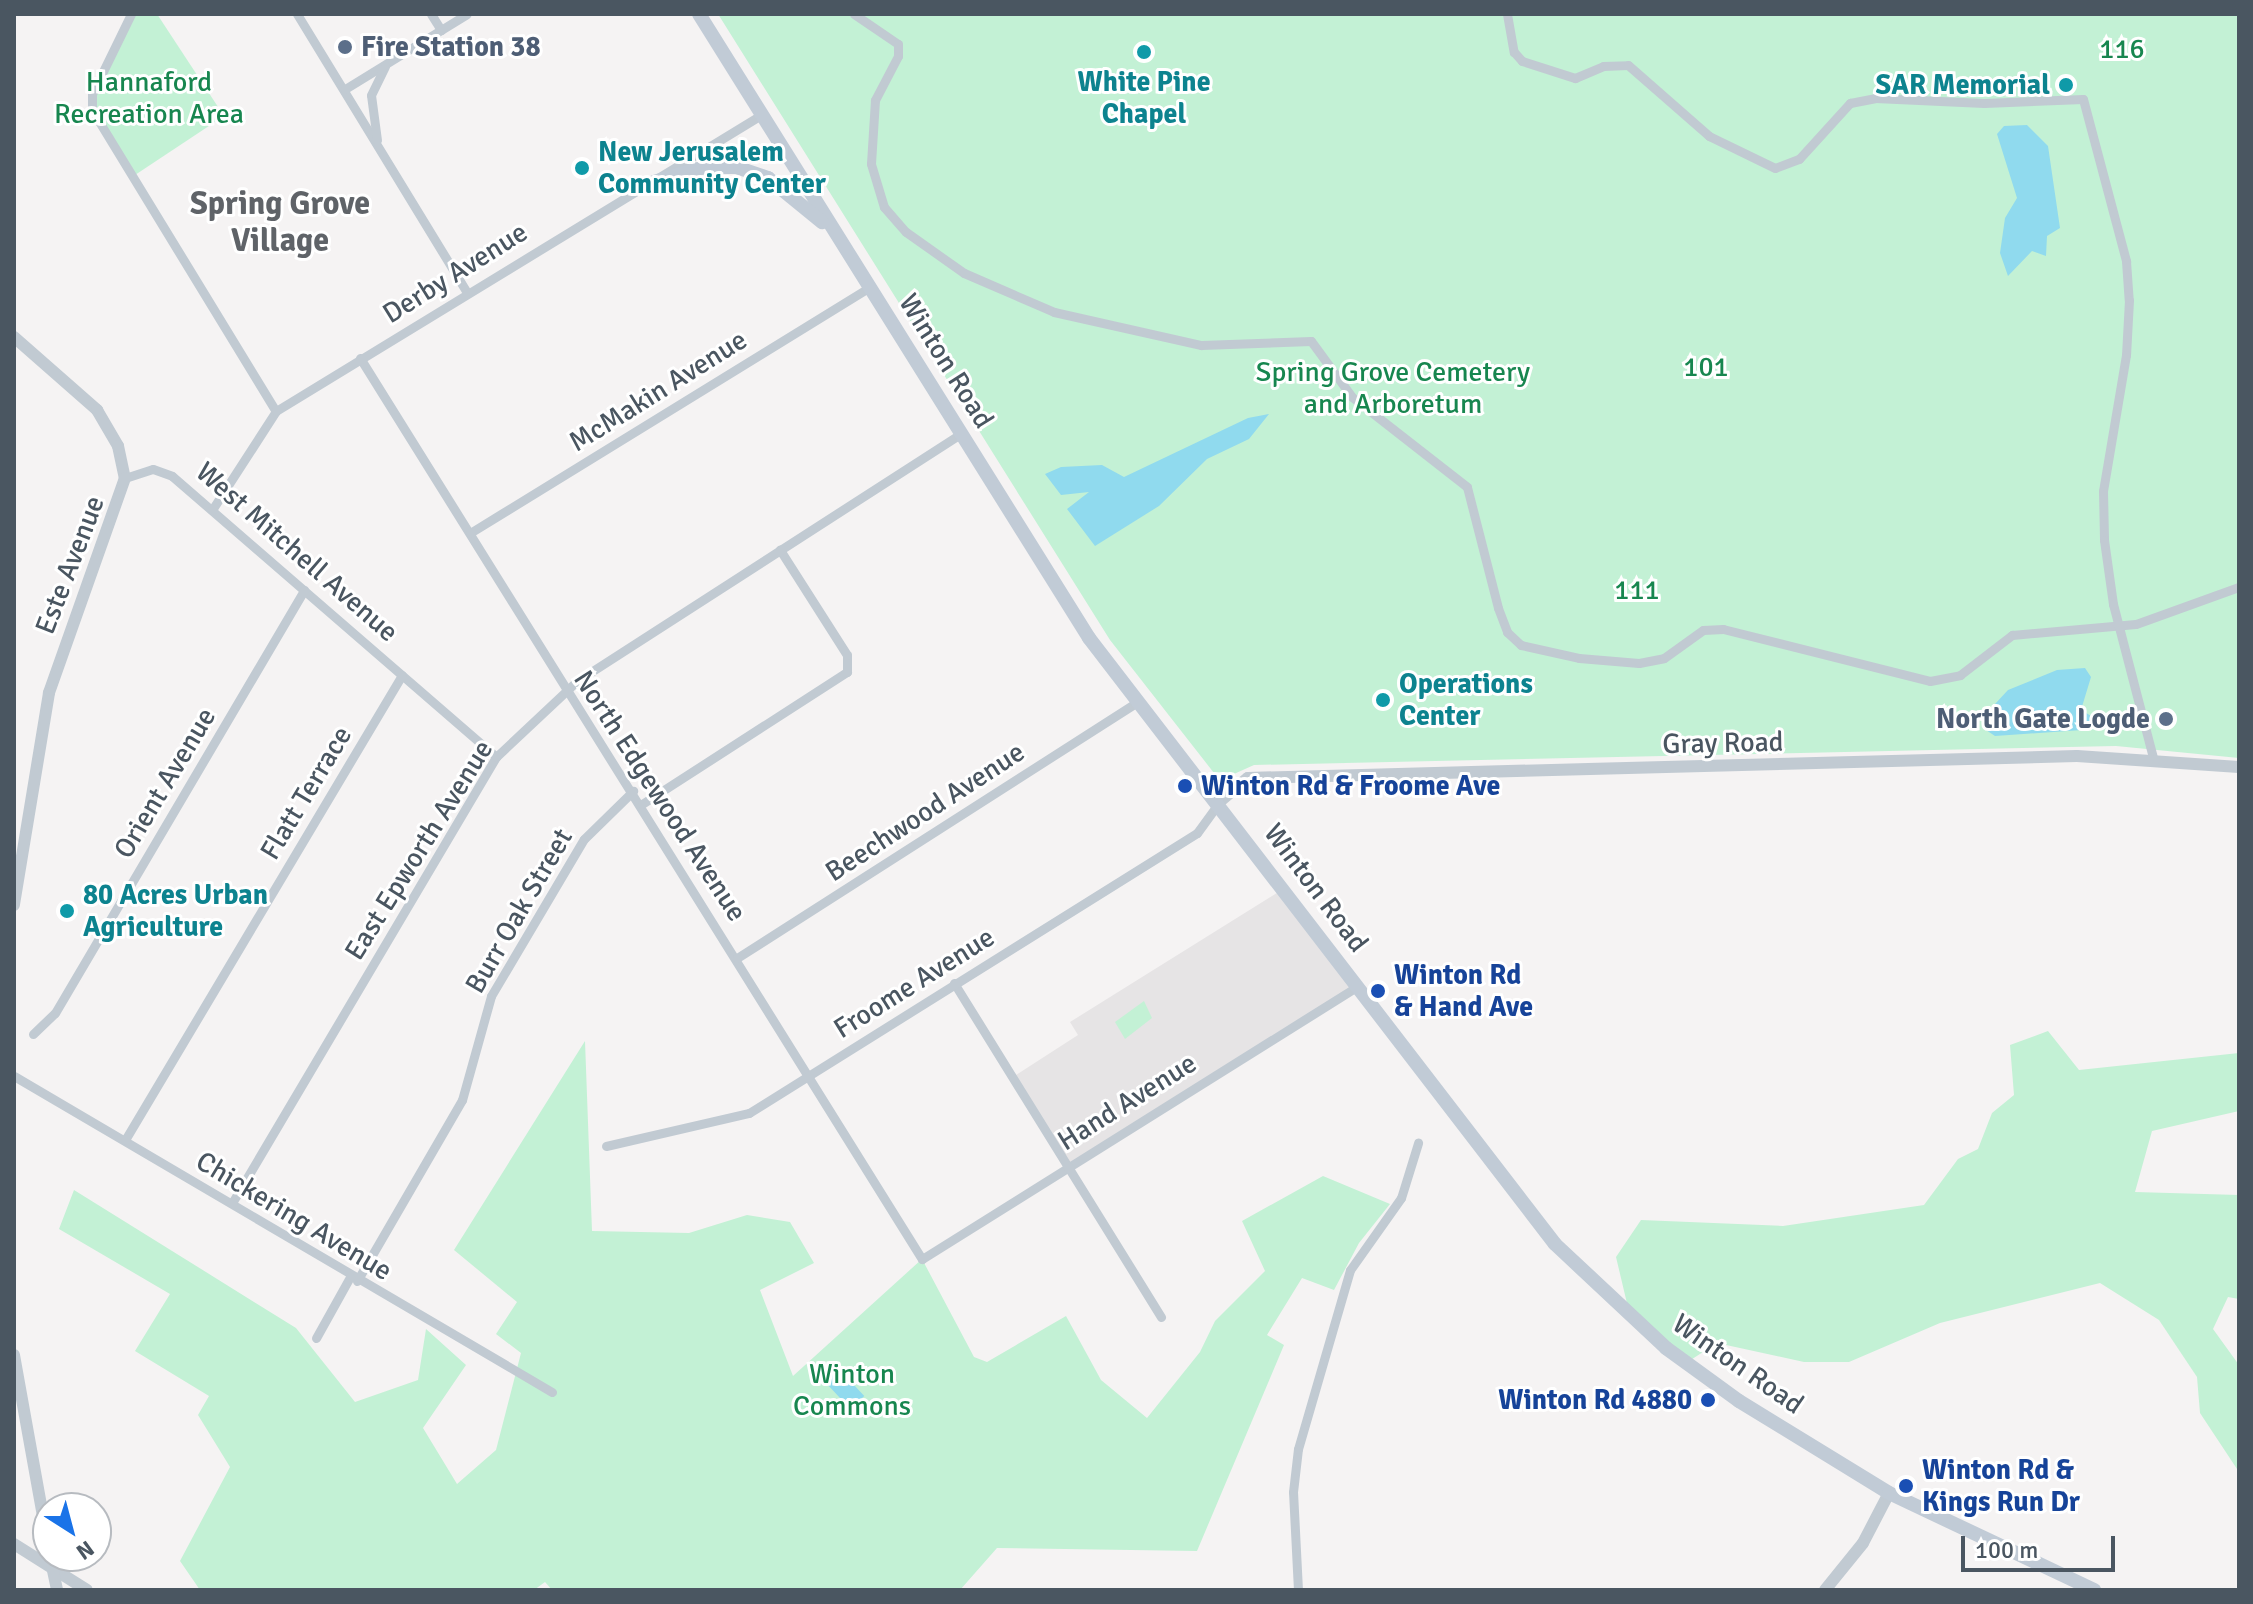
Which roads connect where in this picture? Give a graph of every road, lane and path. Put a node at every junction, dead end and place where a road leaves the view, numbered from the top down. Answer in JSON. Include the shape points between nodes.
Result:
{"nodes":[{"id":1,"x":131,"y":14,"type":"edge"},
{"id":2,"x":297,"y":14,"type":"edge"},
{"id":3,"x":431,"y":14,"type":"edge"},
{"id":4,"x":467,"y":14,"type":"edge"},
{"id":5,"x":699,"y":14,"type":"edge"},
{"id":6,"x":854,"y":14,"type":"edge"},
{"id":7,"x":1507,"y":14,"type":"edge"},
{"id":8,"x":441,"y":30,"type":"junction"},
{"id":9,"x":396,"y":57,"type":"junction"},
{"id":10,"x":345,"y":89,"type":"junction"},
{"id":11,"x":761,"y":115,"type":"junction"},
{"id":12,"x":379,"y":147,"type":"junction"},
{"id":13,"x":654,"y":182,"type":"junction"},
{"id":14,"x":834,"y":233,"type":"junction"},
{"id":15,"x":870,"y":287,"type":"junction"},
{"id":16,"x":466,"y":291,"type":"junction"},
{"id":17,"x":14,"y":337,"type":"edge"},
{"id":18,"x":360,"y":358,"type":"junction"},
{"id":19,"x":276,"y":411,"type":"junction"},
{"id":20,"x":961,"y":434,"type":"junction"},
{"id":21,"x":125,"y":478,"type":"junction"},
{"id":22,"x":212,"y":510,"type":"junction"},
{"id":23,"x":470,"y":533,"type":"junction"},
{"id":24,"x":780,"y":550,"type":"junction"},
{"id":25,"x":2239,"y":587,"type":"edge"},
{"id":26,"x":304,"y":590,"type":"junction"},
{"id":27,"x":2120,"y":627,"type":"junction"},
{"id":28,"x":402,"y":675,"type":"junction"},
{"id":29,"x":568,"y":688,"type":"junction"},
{"id":30,"x":1136,"y":703,"type":"junction"},
{"id":31,"x":496,"y":757,"type":"junction"},
{"id":32,"x":2153,"y":758,"type":"junction"},
{"id":33,"x":2239,"y":767,"type":"edge"},
{"id":34,"x":633,"y":791,"type":"junction"},
{"id":35,"x":1218,"y":803,"type":"junction"},
{"id":36,"x":642,"y":804,"type":"junction"},
{"id":37,"x":14,"y":905,"type":"edge"},
{"id":38,"x":737,"y":958,"type":"junction"},
{"id":39,"x":954,"y":983,"type":"junction"},
{"id":40,"x":1358,"y":986,"type":"junction"},
{"id":41,"x":33,"y":1034,"type":"dead end"},
{"id":42,"x":14,"y":1076,"type":"edge"},
{"id":43,"x":809,"y":1076,"type":"junction"},
{"id":44,"x":125,"y":1140,"type":"junction"},
{"id":45,"x":1418,"y":1143,"type":"dead end"},
{"id":46,"x":606,"y":1146,"type":"dead end"},
{"id":47,"x":1067,"y":1165,"type":"junction"},
{"id":48,"x":232,"y":1203,"type":"junction"},
{"id":49,"x":922,"y":1259,"type":"joint"},
{"id":50,"x":354,"y":1279,"type":"junction"},
{"id":51,"x":1161,"y":1317,"type":"dead end"},
{"id":52,"x":316,"y":1338,"type":"dead end"},
{"id":53,"x":14,"y":1355,"type":"edge"},
{"id":54,"x":552,"y":1392,"type":"dead end"},
{"id":55,"x":39,"y":1492,"type":"edge"},
{"id":56,"x":1889,"y":1493,"type":"junction"},
{"id":57,"x":65,"y":1572,"type":"edge"},
{"id":58,"x":87,"y":1590,"type":"edge"},
{"id":59,"x":1298,"y":1590,"type":"edge"},
{"id":60,"x":1825,"y":1590,"type":"edge"},
{"id":61,"x":2094,"y":1590,"type":"edge"}],
"edges":[{"from":1,"to":19,"type":"street","via":[[89,103]]},
{"from":2,"to":10,"type":"street"},
{"from":3,"to":8,"type":"street"},
{"from":4,"to":8,"type":"street"},
{"from":5,"to":11,"type":"main road","name":"Winton Road"},
{"from":6,"to":27,"type":"street","via":[[898,44],[898,56],[875,100],[871,164],[884,207],[906,232],[964,273],[1054,312],[1201,345],[1311,341],[1352,397],[1467,487],[1498,608],[1507,632],[1521,645],[1579,658],[1639,663],[1664,658],[1703,630],[1723,629],[1930,681],[1960,675],[2012,635]]},
{"from":7,"to":27,"type":"street","via":[[1514,52],[1522,61],[1575,78],[1603,66],[1628,65],[1709,136],[1775,168],[1799,159],[1850,103],[2083,99],[2126,261],[2128,287],[2126,355],[2103,491],[2104,540]]},
{"from":8,"to":9,"type":"street"},
{"from":9,"to":10,"type":"street"},
{"from":9,"to":12,"type":"street","via":[[376,80],[371,95]]},
{"from":10,"to":12,"type":"street"},
{"from":11,"to":13,"type":"street","name":"Derby Avenue"},
{"from":11,"to":14,"type":"main road","name":"Winton Road"},
{"from":12,"to":16,"type":"street"},
{"from":13,"to":14,"type":"main road","via":[[705,167],[753,171]]},
{"from":13,"to":16,"type":"street","name":"Derby Avenue"},
{"from":14,"to":15,"type":"main road","name":"Winton Road"},
{"from":15,"to":20,"type":"main road","name":"Winton Road"},
{"from":15,"to":23,"type":"street","name":"McMakin Avenue"},
{"from":16,"to":18,"type":"street","name":"Derby Avenue"},
{"from":17,"to":21,"type":"street","via":[[97,410],[118,446]]},
{"from":18,"to":19,"type":"street","name":"Derby Avenue"},
{"from":18,"to":23,"type":"street","name":"North Edgewood Avenue"},
{"from":19,"to":22,"type":"street","name":"Derby Avenue"},
{"from":20,"to":24,"type":"street","name":"East Epworth Avenue"},
{"from":20,"to":30,"type":"main road","name":"Winton Road"},
{"from":21,"to":22,"type":"street","name":"West Mitchell Avenue","via":[[143,469],[158,470]]},
{"from":21,"to":37,"type":"street","name":"Este Avenue","via":[[49,693]]},
{"from":22,"to":26,"type":"street","name":"West Mitchell Avenue"},
{"from":23,"to":29,"type":"street","name":"North Edgewood Avenue"},
{"from":24,"to":29,"type":"street","name":"East Epworth Avenue"},
{"from":24,"to":36,"type":"street","via":[[847,655],[847,672]]},
{"from":25,"to":27,"type":"street"},
{"from":26,"to":28,"type":"street","name":"West Mitchell Avenue"},
{"from":26,"to":41,"type":"street","name":"Orient Avenue","via":[[55,1013]]},
{"from":27,"to":32,"type":"street"},
{"from":28,"to":31,"type":"street","name":"West Mitchell Avenue"},
{"from":28,"to":44,"type":"street","name":"Flatt Terrace"},
{"from":29,"to":31,"type":"street","name":"East Epworth Avenue"},
{"from":29,"to":34,"type":"street","name":"North Edgewood Avenue"},
{"from":30,"to":35,"type":"main road","name":"Winton Road"},
{"from":30,"to":38,"type":"street","name":"Beechwood Avenue"},
{"from":31,"to":48,"type":"street","name":"East Epworth Avenue"},
{"from":32,"to":33,"type":"street","name":"Gray Road"},
{"from":32,"to":35,"type":"street","name":"Gray Road","via":[[1248,778]]},
{"from":34,"to":36,"type":"street","name":"North Edgewood Avenue"},
{"from":34,"to":50,"type":"street","name":"Burr Oak Street","via":[[584,839],[491,996],[462,1100]]},
{"from":35,"to":39,"type":"street","name":"Froome Avenue","via":[[1197,833]]},
{"from":35,"to":40,"type":"main road","name":"Winton Road"},
{"from":36,"to":38,"type":"street","name":"North Edgewood Avenue"},
{"from":38,"to":43,"type":"street","name":"North Edgewood Avenue"},
{"from":39,"to":43,"type":"street","name":"Froome Avenue"},
{"from":39,"to":47,"type":"street"},
{"from":40,"to":47,"type":"street","name":"Hand Avenue"},
{"from":40,"to":56,"type":"main road","name":"Winton Road","via":[[1506,1186],[1590,1280],[1704,1377]]},
{"from":42,"to":44,"type":"street","name":"Chickering Avenue"},
{"from":43,"to":46,"type":"street","name":"Froome Avenue","via":[[741,1118]]},
{"from":43,"to":49,"type":"street","name":"North Edgewood Avenue"},
{"from":44,"to":48,"type":"street","name":"Chickering Avenue"},
{"from":45,"to":59,"type":"street","via":[[1401,1198],[1350,1270],[1298,1449],[1293,1492]]},
{"from":47,"to":49,"type":"street","name":"Hand Avenue"},
{"from":47,"to":51,"type":"street"},
{"from":48,"to":50,"type":"street","name":"Chickering Avenue"},
{"from":50,"to":52,"type":"street","name":"Burr Oak Street"},
{"from":50,"to":54,"type":"street","name":"Chickering Avenue"},
{"from":53,"to":55,"type":"street"},
{"from":56,"to":60,"type":"street","via":[[1863,1543]]},
{"from":56,"to":61,"type":"main road","name":"Winton Road"},
{"from":57,"to":58,"type":"street"}]}
